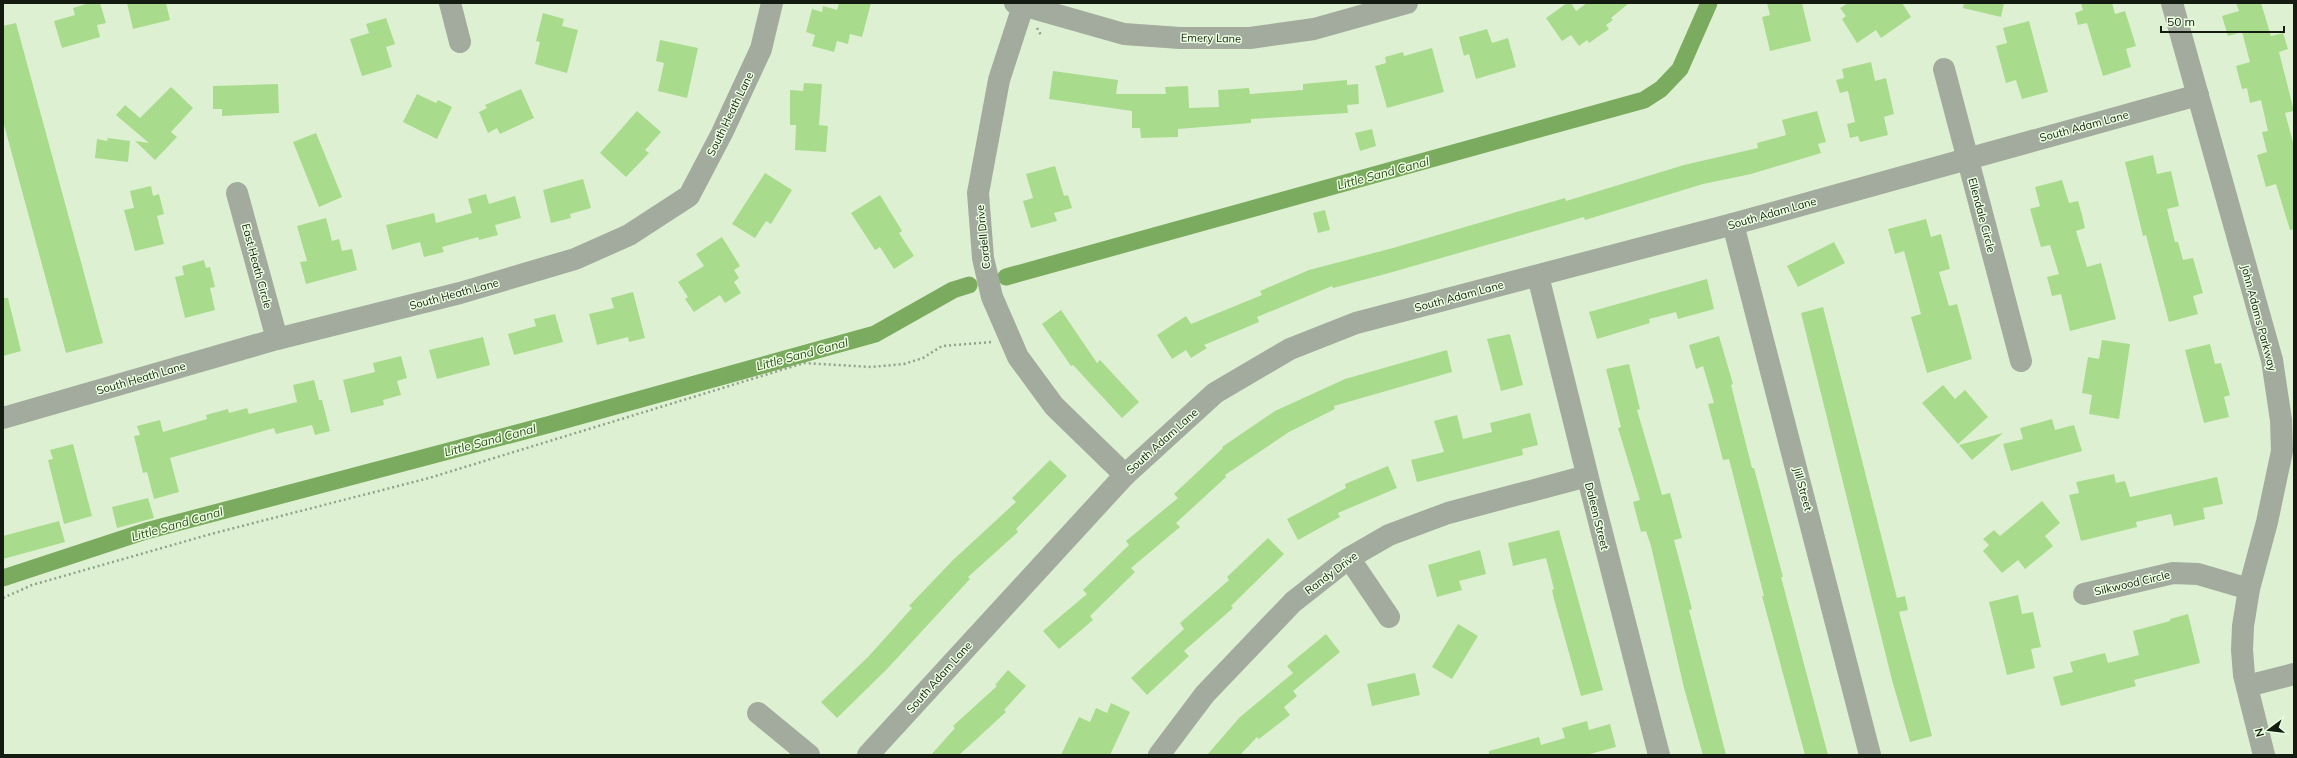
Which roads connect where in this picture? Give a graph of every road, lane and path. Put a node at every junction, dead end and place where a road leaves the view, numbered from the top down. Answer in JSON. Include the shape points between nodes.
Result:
{"nodes":[{"id":1,"x":450,"y":3,"type":"edge"},
{"id":2,"x":772,"y":3,"type":"edge"},
{"id":3,"x":1407,"y":3,"type":"edge"},
{"id":4,"x":2172,"y":3,"type":"edge"},
{"id":5,"x":1021,"y":4,"type":"edge"},
{"id":6,"x":460,"y":42,"type":"dead end"},
{"id":7,"x":1944,"y":69,"type":"dead end"},
{"id":8,"x":2198,"y":95,"type":"junction"},
{"id":9,"x":1967,"y":158,"type":"junction"},
{"id":10,"x":237,"y":193,"type":"dead end"},
{"id":11,"x":1733,"y":224,"type":"junction"},
{"id":12,"x":1538,"y":276,"type":"junction"},
{"id":13,"x":1009,"y":337,"type":"junction"},
{"id":14,"x":277,"y":339,"type":"junction"},
{"id":15,"x":2021,"y":361,"type":"dead end"},
{"id":16,"x":3,"y":418,"type":"edge"},
{"id":17,"x":1125,"y":475,"type":"junction"},
{"id":18,"x":1587,"y":476,"type":"junction"},
{"id":19,"x":1349,"y":558,"type":"junction"},
{"id":20,"x":2249,"y":589,"type":"junction"},
{"id":21,"x":2084,"y":594,"type":"dead end"},
{"id":22,"x":3,"y":598,"type":"edge"},
{"id":23,"x":1389,"y":617,"type":"dead end"},
{"id":24,"x":2294,"y":674,"type":"edge"},
{"id":25,"x":2247,"y":686,"type":"junction"},
{"id":26,"x":758,"y":713,"type":"dead end"},
{"id":27,"x":809,"y":755,"type":"edge"},
{"id":28,"x":868,"y":755,"type":"edge"},
{"id":29,"x":1159,"y":755,"type":"edge"},
{"id":30,"x":1659,"y":755,"type":"edge"},
{"id":31,"x":1870,"y":755,"type":"edge"},
{"id":32,"x":2264,"y":755,"type":"edge"}],
"edges":[{"from":1,"to":6,"type":"street"},
{"from":2,"to":14,"type":"street","name":"South Heath Lane","via":[[761,49],[689,196],[629,235],[575,259],[460,293]]},
{"from":3,"to":5,"type":"street","name":"Emery Lane","via":[[1314,29],[1250,38],[1180,38],[1124,34]]},
{"from":4,"to":8,"type":"street","name":"John Adams Parkway"},
{"from":5,"to":13,"type":"street","name":"Cordell Drive","via":[[999,80],[978,193],[983,258],[992,296]]},
{"from":7,"to":9,"type":"street","name":"Ellendale Circle"},
{"from":8,"to":9,"type":"street","name":"South Adam Lane"},
{"from":8,"to":20,"type":"street","name":"John Adams Parkway","via":[[2272,360],[2281,420],[2282,451]]},
{"from":9,"to":11,"type":"street","name":"South Adam Lane"},
{"from":9,"to":15,"type":"street","name":"Ellendale Circle"},
{"from":10,"to":14,"type":"street","name":"East Heath Circle"},
{"from":11,"to":12,"type":"street","name":"South Adam Lane"},
{"from":11,"to":31,"type":"street","name":"Jill Street"},
{"from":12,"to":17,"type":"street","name":"South Adam Lane","via":[[1356,323],[1290,349],[1215,393]]},
{"from":12,"to":18,"type":"street","name":"Daleen Street"},
{"from":13,"to":17,"type":"street","name":"Cordell Drive","via":[[1018,357],[1054,406]]},
{"from":13,"to":22,"type":"path","via":[[984,344],[942,346],[923,358],[904,364],[871,367],[804,364],[429,478],[211,534],[32,586]]},
{"from":14,"to":16,"type":"street","name":"South Heath Lane"},
{"from":17,"to":28,"type":"street","name":"South Adam Lane"},
{"from":18,"to":19,"type":"street","name":"Randy Drive","via":[[1448,513],[1389,535]]},
{"from":18,"to":30,"type":"street","name":"Daleen Street"},
{"from":19,"to":23,"type":"street"},
{"from":19,"to":29,"type":"street","name":"Randy Drive","via":[[1293,602],[1205,694]]},
{"from":20,"to":21,"type":"street","name":"Silkwood Circle","via":[[2198,574],[2173,573]]},
{"from":20,"to":25,"type":"street","name":"John Adams Parkway","via":[[2242,650]]},
{"from":24,"to":25,"type":"street"},
{"from":25,"to":32,"type":"street","name":"John Adams Parkway"},
{"from":26,"to":27,"type":"street"}]}
